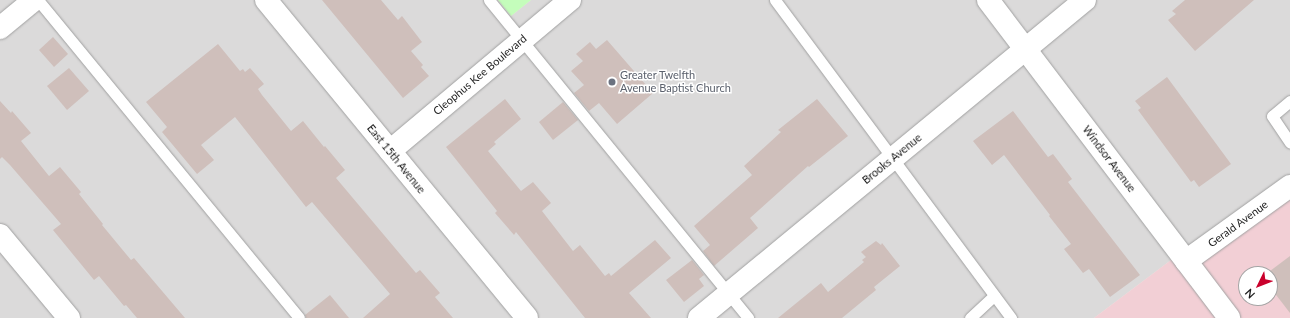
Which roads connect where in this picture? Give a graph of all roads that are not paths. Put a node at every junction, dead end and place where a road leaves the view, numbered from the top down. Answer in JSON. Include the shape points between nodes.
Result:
{"nodes":[{"id":1,"x":34,"y":0,"type":"edge"},
{"id":2,"x":38,"y":0,"type":"edge"},
{"id":3,"x":266,"y":0,"type":"edge"},
{"id":4,"x":488,"y":0,"type":"edge"},
{"id":5,"x":570,"y":0,"type":"edge"},
{"id":6,"x":775,"y":0,"type":"edge"},
{"id":7,"x":988,"y":0,"type":"edge"},
{"id":8,"x":1085,"y":0,"type":"edge"},
{"id":9,"x":0,"y":28,"type":"edge"},
{"id":10,"x":521,"y":40,"type":"junction"},
{"id":11,"x":1025,"y":49,"type":"junction"},
{"id":12,"x":1290,"y":101,"type":"edge"},
{"id":13,"x":1290,"y":143,"type":"edge"},
{"id":14,"x":390,"y":151,"type":"junction"},
{"id":15,"x":892,"y":159,"type":"junction"},
{"id":16,"x":1290,"y":186,"type":"edge"},
{"id":17,"x":0,"y":234,"type":"edge"},
{"id":18,"x":1186,"y":261,"type":"junction"},
{"id":19,"x":728,"y":294,"type":"junction"},
{"id":20,"x":994,"y":296,"type":"junction"},
{"id":21,"x":69,"y":318,"type":"edge"},
{"id":22,"x":299,"y":318,"type":"edge"},
{"id":23,"x":527,"y":318,"type":"edge"},
{"id":24,"x":698,"y":318,"type":"edge"},
{"id":25,"x":748,"y":318,"type":"edge"},
{"id":26,"x":970,"y":318,"type":"edge"},
{"id":27,"x":1011,"y":318,"type":"edge"},
{"id":28,"x":1229,"y":318,"type":"edge"}],
"edges":[{"from":1,"to":9,"type":"street"},
{"from":2,"to":22,"type":"lane"},
{"from":3,"to":14,"type":"street","name":"East 15th Avenue"},
{"from":4,"to":10,"type":"lane"},
{"from":5,"to":10,"type":"street","name":"Cleophus Kee Boulevard"},
{"from":6,"to":15,"type":"lane"},
{"from":7,"to":11,"type":"street","name":"Windsor Avenue"},
{"from":8,"to":11,"type":"street","name":"Brooks Avenue"},
{"from":10,"to":14,"type":"street","name":"Cleophus Kee Boulevard"},
{"from":10,"to":19,"type":"lane"},
{"from":11,"to":15,"type":"street","name":"Brooks Avenue"},
{"from":11,"to":18,"type":"street","name":"Windsor Avenue"},
{"from":12,"to":13,"type":"lane","via":[[1272,116]]},
{"from":14,"to":23,"type":"street","name":"East 15th Avenue"},
{"from":15,"to":19,"type":"street","name":"Brooks Avenue"},
{"from":15,"to":20,"type":"lane"},
{"from":16,"to":18,"type":"street","name":"Gerald Avenue"},
{"from":17,"to":21,"type":"street"},
{"from":18,"to":28,"type":"street","name":"Windsor Avenue"},
{"from":19,"to":24,"type":"street","name":"Brooks Avenue"},
{"from":19,"to":25,"type":"lane"},
{"from":20,"to":26,"type":"lane"},
{"from":20,"to":27,"type":"lane"}]}
